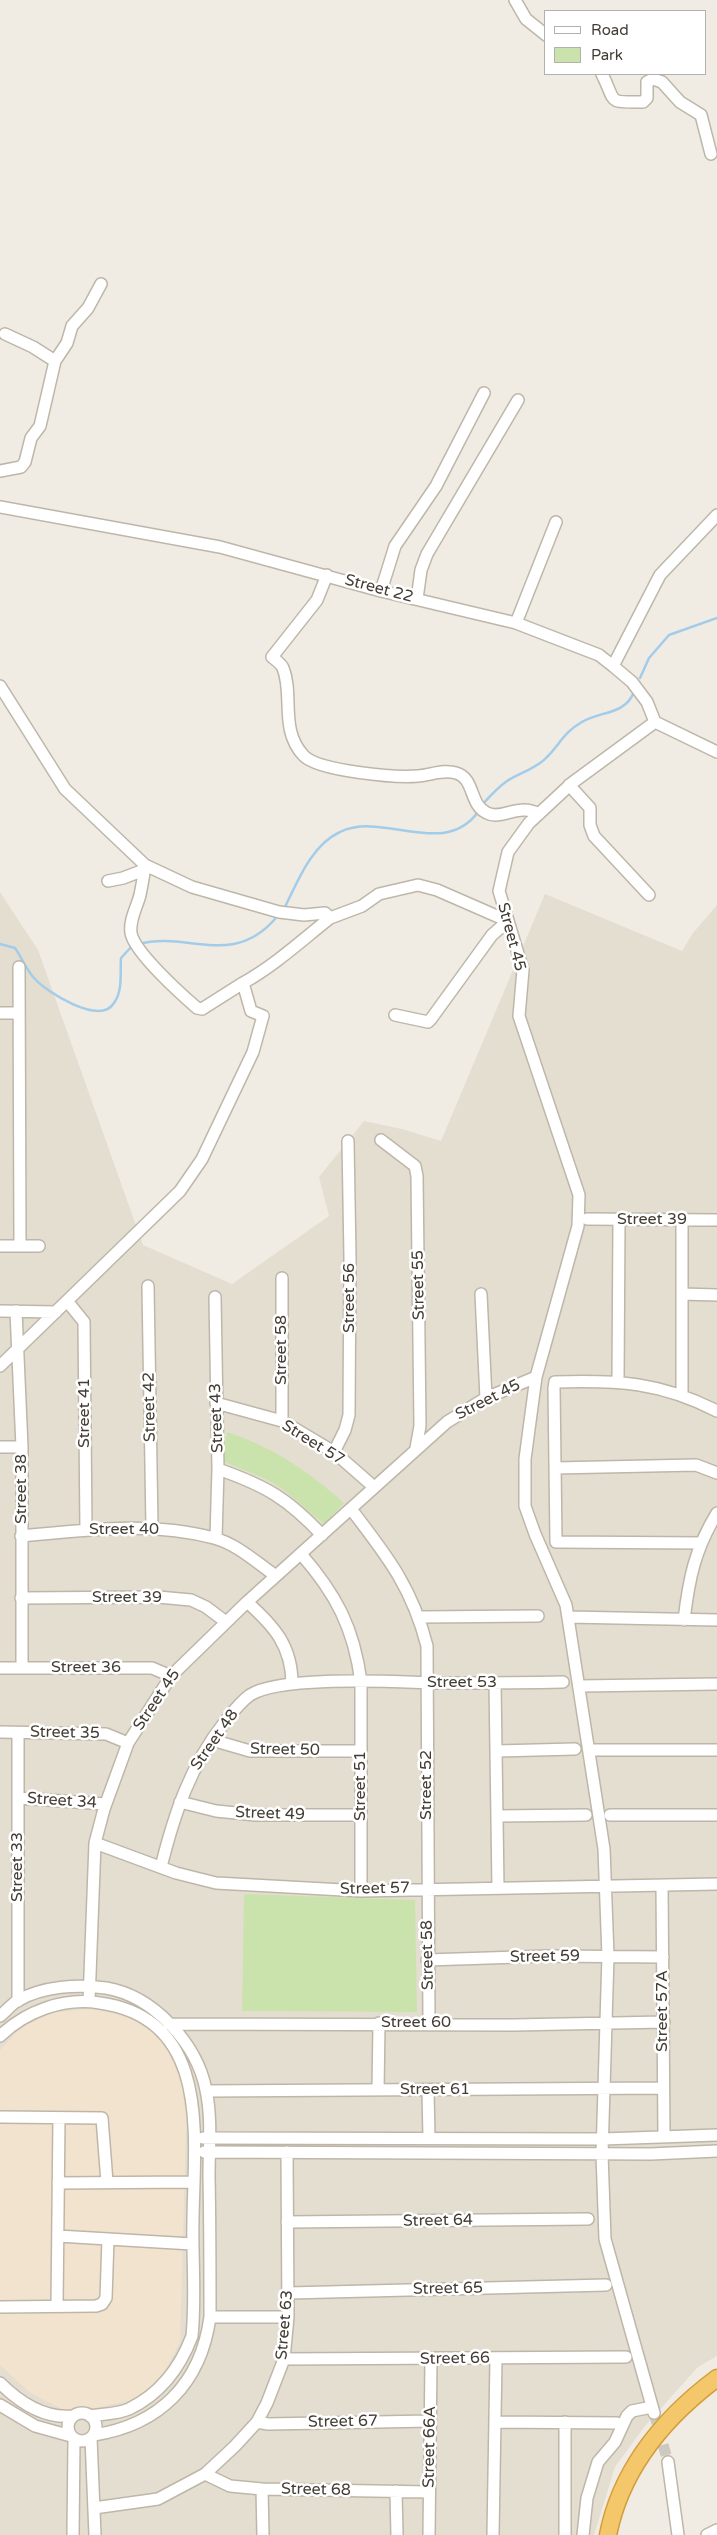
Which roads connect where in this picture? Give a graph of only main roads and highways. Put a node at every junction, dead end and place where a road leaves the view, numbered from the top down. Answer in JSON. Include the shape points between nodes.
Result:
{"nodes":[{"id":1,"x":717,"y":2378,"type":"edge"},
{"id":2,"x":717,"y":2390,"type":"edge"},
{"id":3,"x":608,"y":2535,"type":"edge"},
{"id":4,"x":618,"y":2535,"type":"edge"}],
"edges":[{"from":1,"to":3,"type":"highway","via":[[669,2419],[652,2439],[621,2493]]},
{"from":2,"to":4,"type":"highway","via":[[682,2418],[657,2450],[637,2483]]}]}
